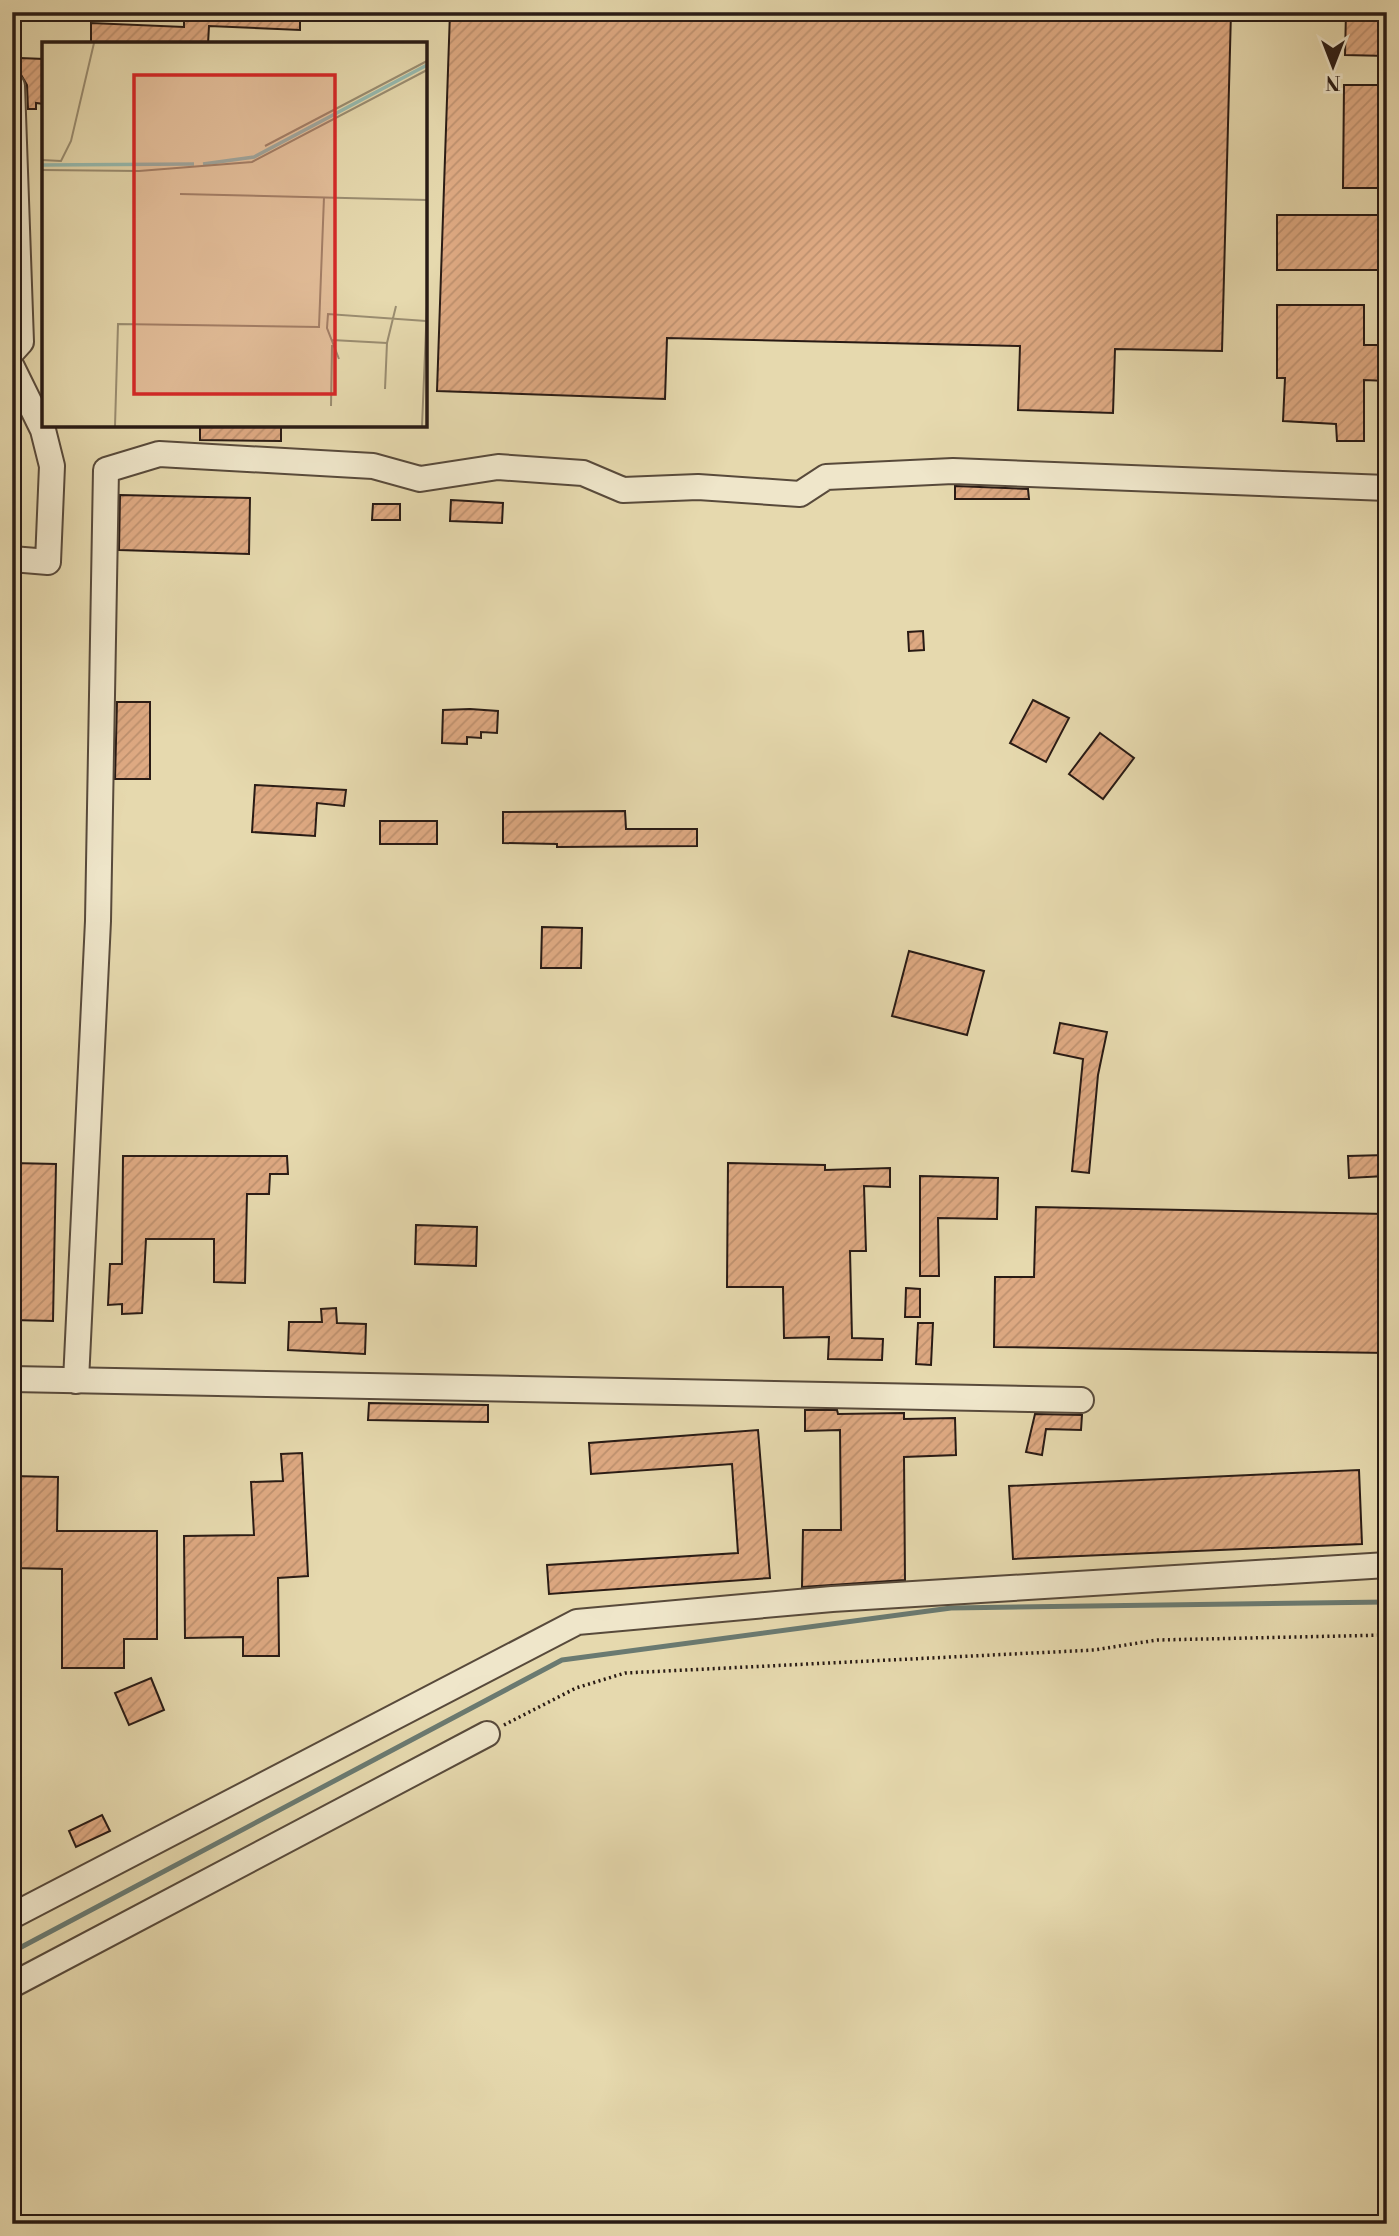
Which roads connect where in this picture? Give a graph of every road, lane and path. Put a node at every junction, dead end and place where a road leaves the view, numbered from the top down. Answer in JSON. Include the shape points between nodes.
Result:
{"nodes":[{"id":1,"x":12,"y":86,"type":"edge"},
{"id":2,"x":12,"y":352,"type":"edge"},
{"id":3,"x":14,"y":376,"type":"edge"},
{"id":4,"x":1387,"y":488,"type":"edge"},
{"id":5,"x":12,"y":559,"type":"edge"},
{"id":6,"x":12,"y":1379,"type":"edge"},
{"id":7,"x":76,"y":1381,"type":"junction"},
{"id":8,"x":1082,"y":1400,"type":"dead end"},
{"id":9,"x":1387,"y":1564,"type":"edge"},
{"id":10,"x":1387,"y":1635,"type":"edge"},
{"id":11,"x":487,"y":1734,"type":"joint"},
{"id":12,"x":12,"y":1916,"type":"edge"},
{"id":13,"x":12,"y":1985,"type":"edge"}],
"edges":[{"from":1,"to":2,"type":"street","via":[[21,342]]},
{"from":3,"to":5,"type":"street","via":[[43,430],[52,466],[48,562]]},
{"from":4,"to":7,"type":"street","via":[[953,471],[826,477],[800,494],[698,487],[623,490],[583,473],[498,467],[420,479],[373,466],[159,454],[106,470],[98,921]]},
{"from":6,"to":7,"type":"street"},
{"from":7,"to":8,"type":"street"},
{"from":9,"to":12,"type":"street","via":[[832,1599],[577,1622]]},
{"from":10,"to":11,"type":"path","via":[[1157,1640],[1094,1650],[625,1673],[576,1688]]},
{"from":11,"to":13,"type":"street"}]}
